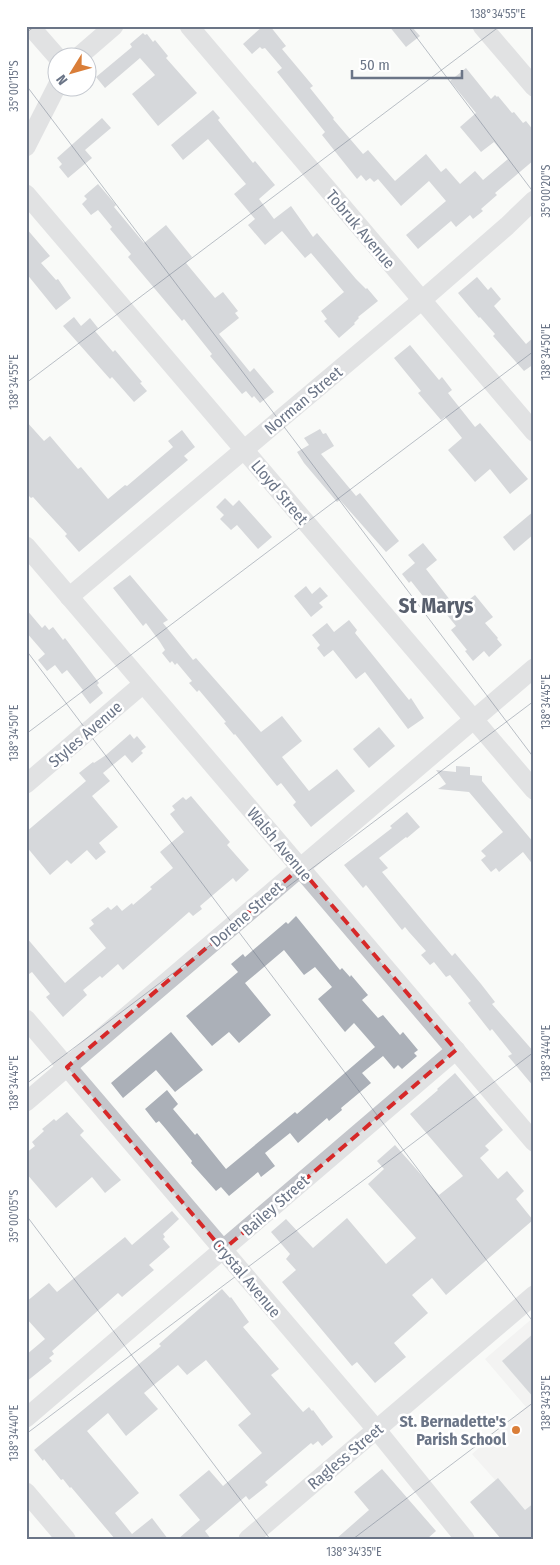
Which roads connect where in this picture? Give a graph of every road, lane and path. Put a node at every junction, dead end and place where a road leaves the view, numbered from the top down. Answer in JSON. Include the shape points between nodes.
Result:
{"nodes":[{"id":1,"x":30,"y":26,"type":"edge"},
{"id":2,"x":114,"y":26,"type":"edge"},
{"id":3,"x":189,"y":26,"type":"edge"},
{"id":4,"x":482,"y":26,"type":"edge"},
{"id":5,"x":49,"y":48,"type":"edge"},
{"id":6,"x":89,"y":48,"type":"edge"},
{"id":7,"x":534,"y":87,"type":"edge"},
{"id":8,"x":51,"y":98,"type":"edge"},
{"id":9,"x":26,"y":147,"type":"edge"},
{"id":10,"x":26,"y":194,"type":"edge"},
{"id":11,"x":534,"y":200,"type":"edge"},
{"id":12,"x":422,"y":300,"type":"junction"},
{"id":13,"x":534,"y":432,"type":"edge"},
{"id":14,"x":244,"y":450,"type":"junction"},
{"id":15,"x":26,"y":546,"type":"edge"},
{"id":16,"x":69,"y":597,"type":"junction"},
{"id":17,"x":534,"y":668,"type":"edge"},
{"id":18,"x":143,"y":684,"type":"junction"},
{"id":19,"x":473,"y":720,"type":"junction"},
{"id":20,"x":26,"y":784,"type":"edge"},
{"id":21,"x":534,"y":790,"type":"edge"},
{"id":22,"x":300,"y":868,"type":"junction"},
{"id":23,"x":26,"y":1019,"type":"edge"},
{"id":24,"x":456,"y":1050,"type":"junction"},
{"id":25,"x":67,"y":1067,"type":"junction"},
{"id":26,"x":26,"y":1102,"type":"edge"},
{"id":27,"x":533,"y":1138,"type":"edge"},
{"id":28,"x":223,"y":1250,"type":"junction"},
{"id":29,"x":534,"y":1295,"type":"edge"},
{"id":30,"x":26,"y":1418,"type":"edge"},
{"id":31,"x":376,"y":1430,"type":"junction"},
{"id":32,"x":26,"y":1492,"type":"edge"},
{"id":33,"x":66,"y":1539,"type":"edge"},
{"id":34,"x":248,"y":1539,"type":"edge"},
{"id":35,"x":465,"y":1539,"type":"edge"}],
"edges":[{"from":1,"to":5,"type":"street"},
{"from":2,"to":6,"type":"street"},
{"from":3,"to":12,"type":"street","name":"Tobruk Avenue"},
{"from":4,"to":7,"type":"street"},
{"from":8,"to":9,"type":"street"},
{"from":10,"to":14,"type":"street","name":"Lloyd Street"},
{"from":11,"to":12,"type":"street","name":"Norman Street"},
{"from":12,"to":13,"type":"street","name":"Tobruk Avenue"},
{"from":12,"to":14,"type":"street","name":"Norman Street"},
{"from":14,"to":16,"type":"street","name":"Norman Street"},
{"from":14,"to":19,"type":"street","name":"Lloyd Street"},
{"from":15,"to":16,"type":"street","name":"Walsh Avenue"},
{"from":16,"to":18,"type":"street","name":"Walsh Avenue"},
{"from":17,"to":19,"type":"street","name":"Dorene Street"},
{"from":18,"to":20,"type":"street","name":"Styles Avenue"},
{"from":18,"to":22,"type":"street","name":"Walsh Avenue"},
{"from":19,"to":21,"type":"street","name":"Lloyd Street"},
{"from":19,"to":22,"type":"street","name":"Dorene Street"},
{"from":22,"to":24,"type":"street","name":"Walsh Avenue"},
{"from":22,"to":25,"type":"street","name":"Dorene Street"},
{"from":23,"to":25,"type":"street","name":"Crystal Avenue"},
{"from":24,"to":27,"type":"street","name":"Walsh Avenue"},
{"from":24,"to":28,"type":"street","name":"Bailey Street"},
{"from":25,"to":26,"type":"street","name":"Dorene Street"},
{"from":25,"to":28,"type":"street","name":"Crystal Avenue"},
{"from":28,"to":30,"type":"street","name":"Bailey Street"},
{"from":28,"to":31,"type":"street","name":"Crystal Avenue"},
{"from":29,"to":31,"type":"street","name":"Ragless Street"},
{"from":31,"to":34,"type":"street","name":"Ragless Street"},
{"from":31,"to":35,"type":"street","name":"Crystal Avenue"},
{"from":32,"to":33,"type":"street"}]}
